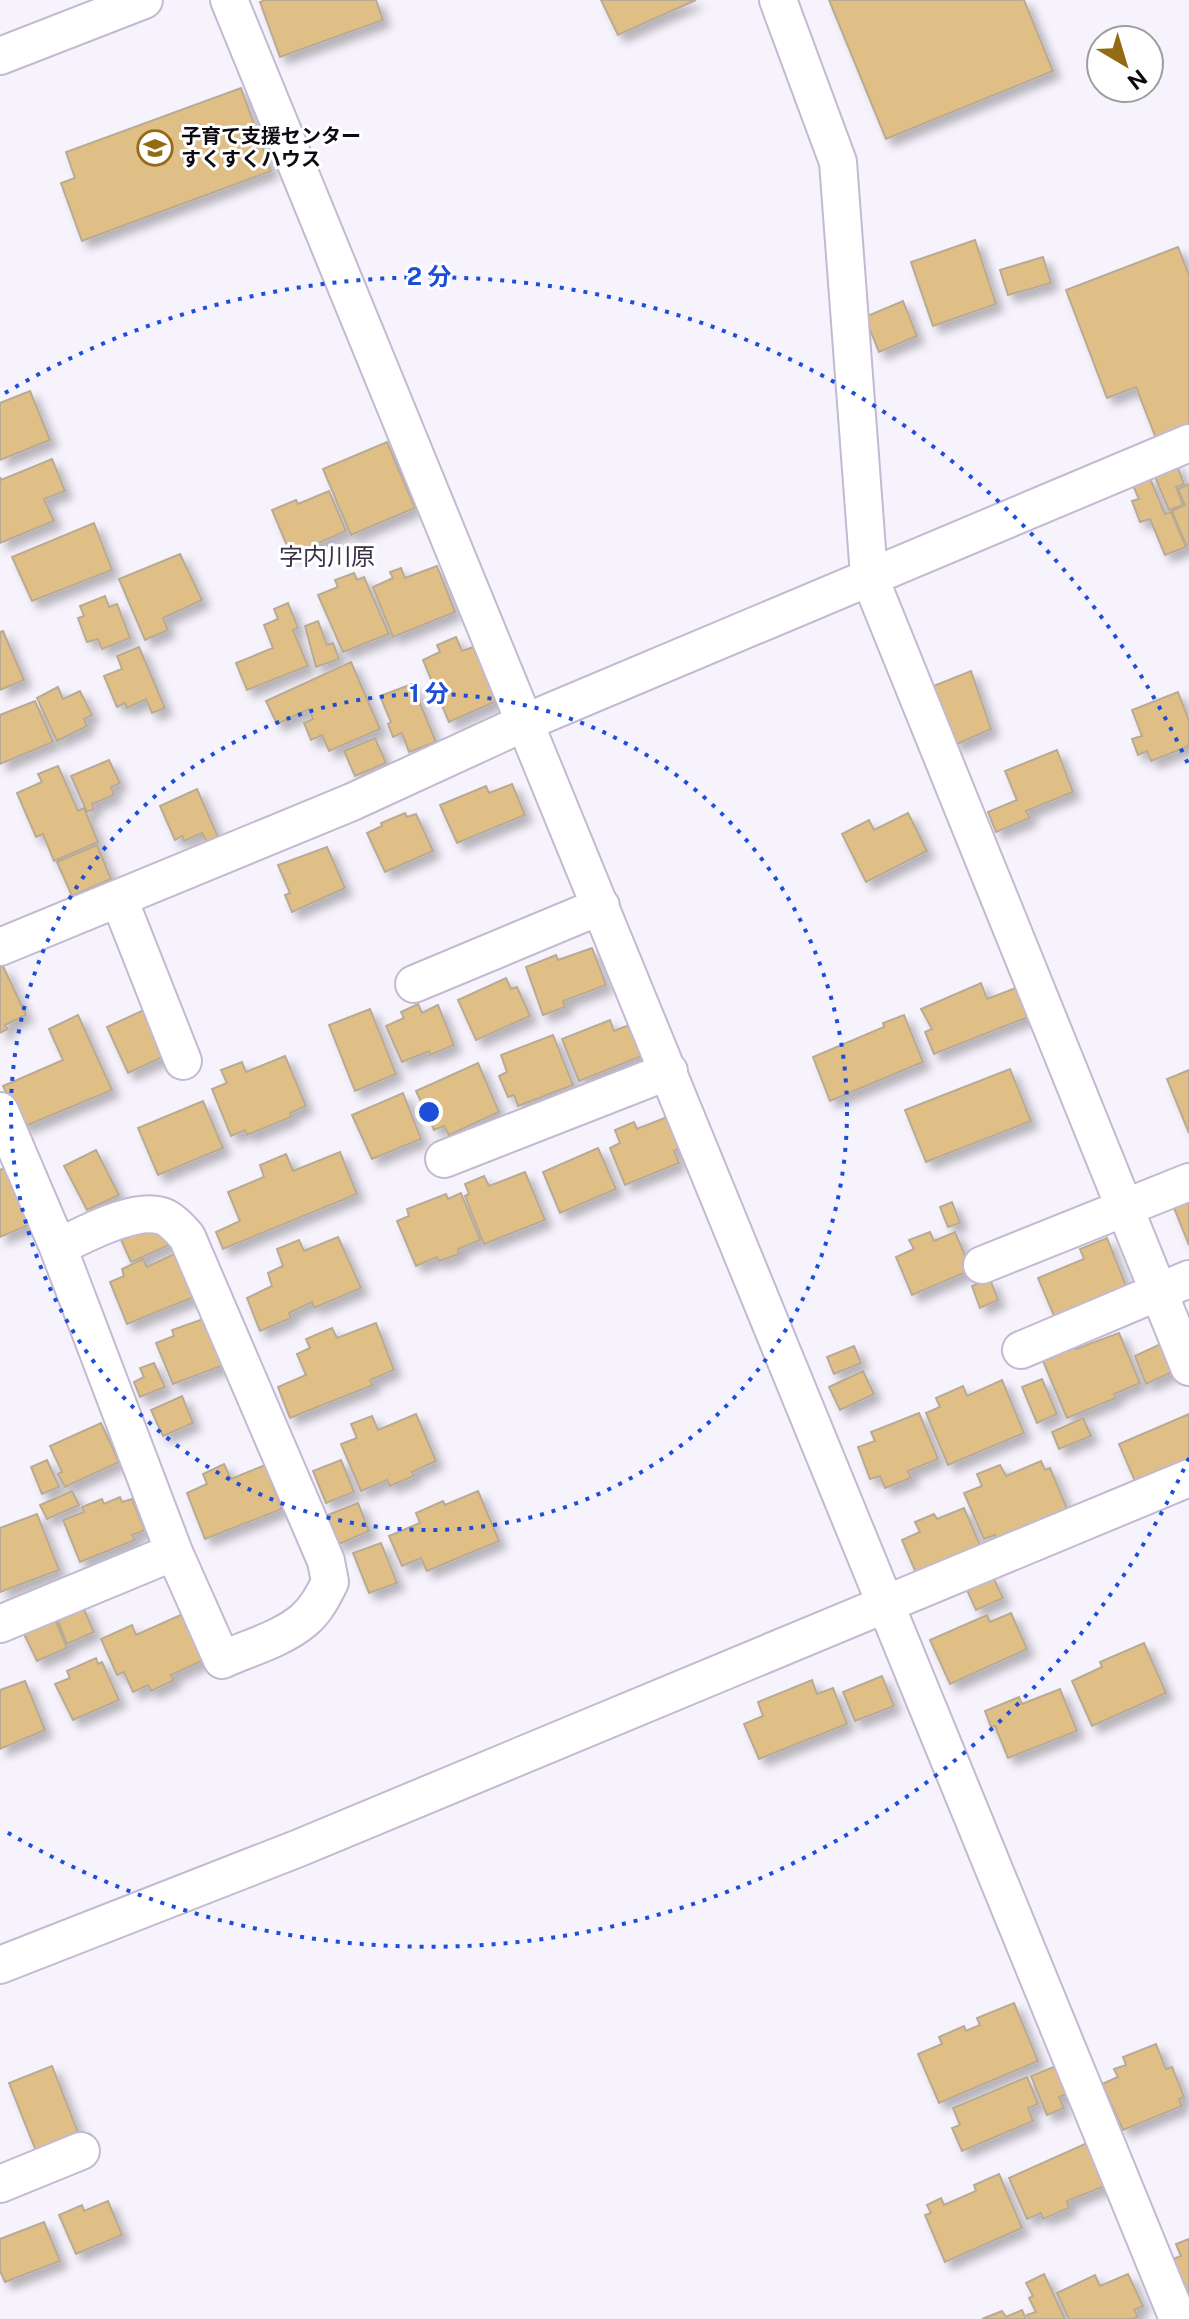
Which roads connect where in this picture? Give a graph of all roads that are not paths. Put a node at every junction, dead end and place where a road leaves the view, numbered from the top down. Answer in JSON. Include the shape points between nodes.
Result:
{"nodes":[{"id":1,"x":144,"y":0,"type":"edge"},
{"id":2,"x":229,"y":0,"type":"edge"},
{"id":3,"x":778,"y":0,"type":"edge"},
{"id":4,"x":0,"y":56,"type":"edge"},
{"id":5,"x":1189,"y":443,"type":"edge"},
{"id":6,"x":869,"y":576,"type":"junction"},
{"id":7,"x":526,"y":722,"type":"junction"},
{"id":8,"x":119,"y":899,"type":"junction"},
{"id":9,"x":601,"y":906,"type":"junction"},
{"id":10,"x":0,"y":947,"type":"edge"},
{"id":11,"x":414,"y":984,"type":"dead end"},
{"id":12,"x":183,"y":1061,"type":"dead end"},
{"id":13,"x":669,"y":1071,"type":"junction"},
{"id":14,"x":0,"y":1111,"type":"edge"},
{"id":15,"x":444,"y":1159,"type":"dead end"},
{"id":16,"x":1189,"y":1182,"type":"edge"},
{"id":17,"x":1125,"y":1208,"type":"junction"},
{"id":18,"x":58,"y":1247,"type":"junction"},
{"id":19,"x":982,"y":1265,"type":"dead end"},
{"id":20,"x":1174,"y":1286,"type":"edge"},
{"id":21,"x":1021,"y":1350,"type":"dead end"},
{"id":22,"x":1189,"y":1367,"type":"edge"},
{"id":23,"x":1189,"y":1478,"type":"edge"},
{"id":24,"x":174,"y":1552,"type":"junction"},
{"id":25,"x":886,"y":1602,"type":"junction"},
{"id":26,"x":0,"y":1624,"type":"edge"},
{"id":27,"x":0,"y":1965,"type":"edge"},
{"id":28,"x":81,"y":2151,"type":"dead end"},
{"id":29,"x":0,"y":2184,"type":"edge"},
{"id":30,"x":1178,"y":2319,"type":"edge"}],
"edges":[{"from":1,"to":4,"type":"street"},
{"from":2,"to":7,"type":"street"},
{"from":3,"to":6,"type":"street","via":[[838,162]]},
{"from":5,"to":6,"type":"street"},
{"from":6,"to":7,"type":"street"},
{"from":6,"to":17,"type":"street"},
{"from":7,"to":8,"type":"street"},
{"from":7,"to":9,"type":"street"},
{"from":8,"to":10,"type":"street"},
{"from":8,"to":12,"type":"street"},
{"from":9,"to":11,"type":"street"},
{"from":9,"to":13,"type":"street"},
{"from":13,"to":15,"type":"street"},
{"from":13,"to":25,"type":"street"},
{"from":14,"to":18,"type":"street"},
{"from":16,"to":17,"type":"street"},
{"from":17,"to":19,"type":"street"},
{"from":17,"to":20,"type":"street"},
{"from":18,"to":24,"type":"street"},
{"from":18,"to":24,"type":"street","via":[[146,1214],[164,1216],[187,1237],[326,1561],[330,1582],[303,1620],[222,1660]]},
{"from":20,"to":21,"type":"street"},
{"from":20,"to":22,"type":"street"},
{"from":23,"to":25,"type":"street"},
{"from":24,"to":26,"type":"street"},
{"from":25,"to":27,"type":"street","via":[[299,1848]]},
{"from":25,"to":30,"type":"street"},
{"from":28,"to":29,"type":"street"}]}
